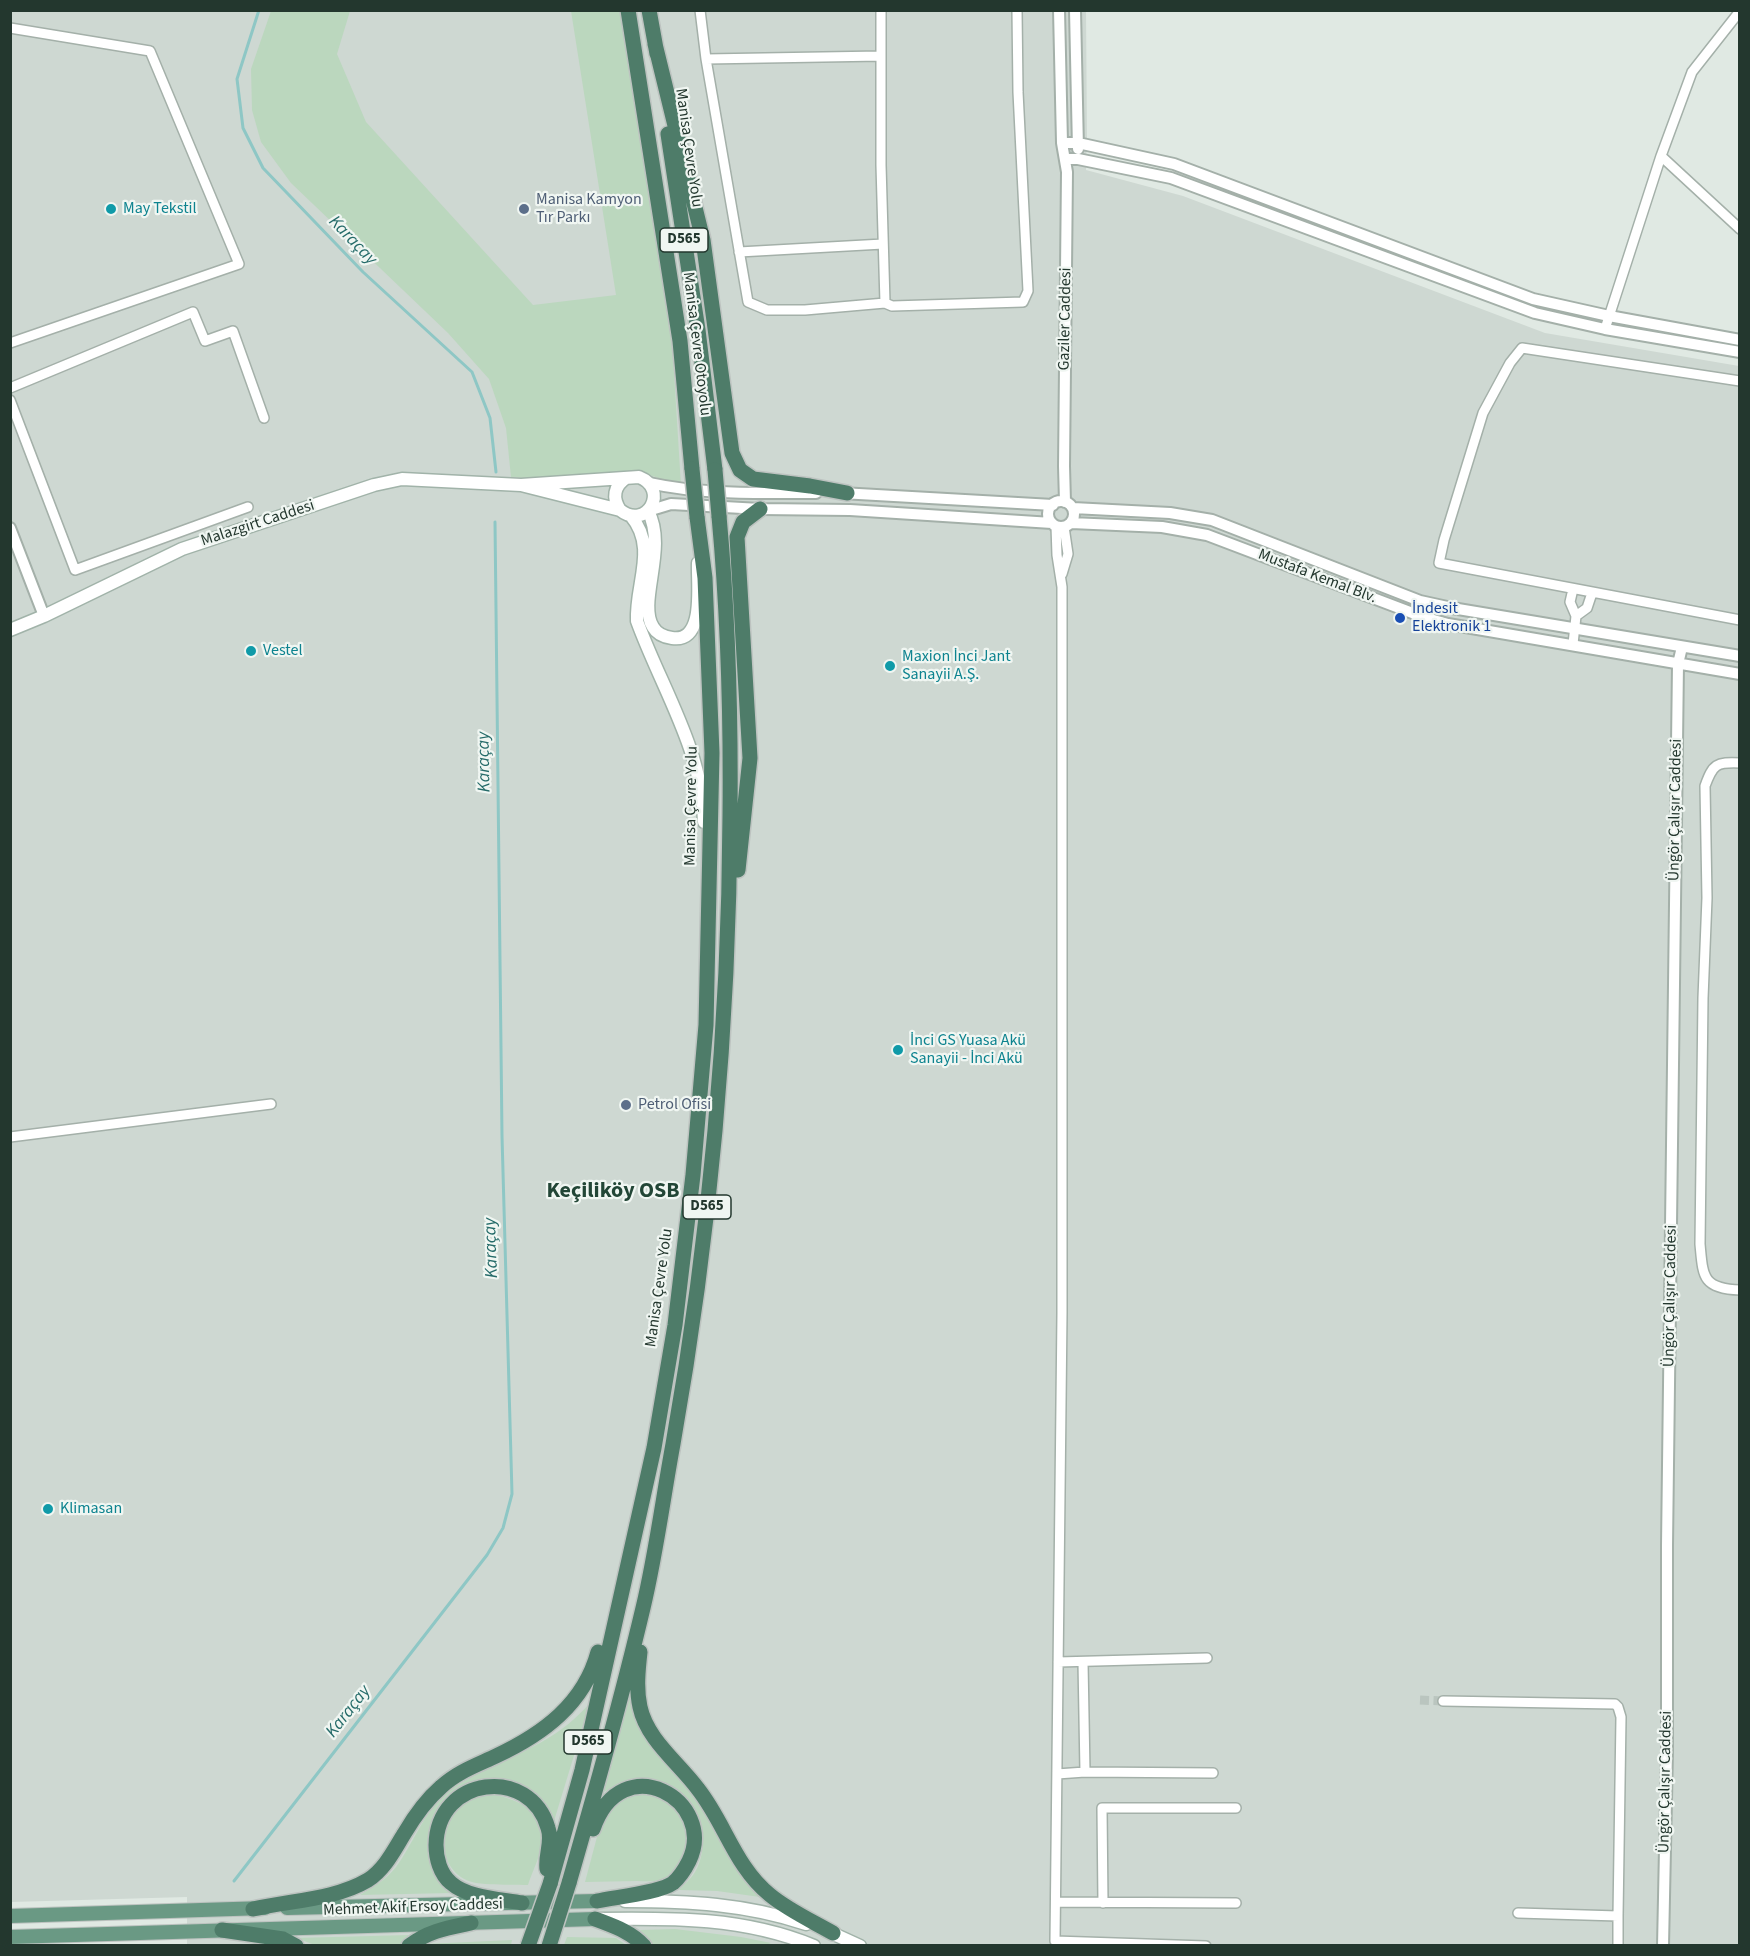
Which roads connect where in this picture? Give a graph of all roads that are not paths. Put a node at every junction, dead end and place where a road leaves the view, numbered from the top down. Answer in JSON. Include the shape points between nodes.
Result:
{"nodes":[{"id":1,"x":628,"y":10,"type":"edge"},
{"id":2,"x":649,"y":10,"type":"edge"},
{"id":3,"x":700,"y":10,"type":"edge"},
{"id":4,"x":881,"y":10,"type":"edge"},
{"id":5,"x":1017,"y":10,"type":"edge"},
{"id":6,"x":1059,"y":10,"type":"edge"},
{"id":7,"x":1075,"y":10,"type":"edge"},
{"id":8,"x":1740,"y":11,"type":"edge"},
{"id":9,"x":10,"y":28,"type":"edge"},
{"id":10,"x":655,"y":44,"type":"junction"},
{"id":11,"x":881,"y":56,"type":"junction"},
{"id":12,"x":706,"y":59,"type":"junction"},
{"id":13,"x":1062,"y":143,"type":"junction"},
{"id":14,"x":1078,"y":143,"type":"junction"},
{"id":15,"x":1661,"y":156,"type":"junction"},
{"id":16,"x":1065,"y":159,"type":"junction"},
{"id":17,"x":1078,"y":159,"type":"junction"},
{"id":18,"x":1067,"y":172,"type":"junction"},
{"id":19,"x":1740,"y":229,"type":"edge"},
{"id":20,"x":883,"y":244,"type":"junction"},
{"id":21,"x":739,"y":252,"type":"junction"},
{"id":22,"x":885,"y":303,"type":"junction"},
{"id":23,"x":1609,"y":316,"type":"junction"},
{"id":24,"x":1605,"y":329,"type":"junction"},
{"id":25,"x":1740,"y":340,"type":"edge"},
{"id":26,"x":10,"y":343,"type":"edge"},
{"id":27,"x":1740,"y":352,"type":"edge"},
{"id":28,"x":1740,"y":381,"type":"edge"},
{"id":29,"x":10,"y":388,"type":"edge"},
{"id":30,"x":10,"y":400,"type":"edge"},
{"id":31,"x":264,"y":418,"type":"dead end"},
{"id":32,"x":693,"y":469,"type":"joint"},
{"id":33,"x":626,"y":478,"type":"junction"},
{"id":34,"x":649,"y":483,"type":"junction"},
{"id":35,"x":521,"y":485,"type":"junction"},
{"id":36,"x":847,"y":493,"type":"junction"},
{"id":37,"x":1062,"y":504,"type":"junction"},
{"id":38,"x":248,"y":507,"type":"dead end"},
{"id":39,"x":760,"y":509,"type":"junction"},
{"id":40,"x":648,"y":511,"type":"junction"},
{"id":41,"x":625,"y":513,"type":"junction"},
{"id":42,"x":1061,"y":525,"type":"junction"},
{"id":43,"x":10,"y":528,"type":"edge"},
{"id":44,"x":699,"y":538,"type":"junction"},
{"id":45,"x":1573,"y":589,"type":"junction"},
{"id":46,"x":1592,"y":593,"type":"junction"},
{"id":47,"x":44,"y":616,"type":"junction"},
{"id":48,"x":1740,"y":620,"type":"edge"},
{"id":49,"x":1576,"y":622,"type":"junction"},
{"id":50,"x":10,"y":630,"type":"edge"},
{"id":51,"x":1573,"y":644,"type":"junction"},
{"id":52,"x":1682,"y":647,"type":"junction"},
{"id":53,"x":1740,"y":656,"type":"edge"},
{"id":54,"x":1678,"y":663,"type":"junction"},
{"id":55,"x":1740,"y":674,"type":"edge"},
{"id":56,"x":1740,"y":763,"type":"edge"},
{"id":57,"x":708,"y":909,"type":"junction"},
{"id":58,"x":730,"y":917,"type":"junction"},
{"id":59,"x":272,"y":1104,"type":"dead end"},
{"id":60,"x":10,"y":1137,"type":"edge"},
{"id":61,"x":1740,"y":1290,"type":"edge"},
{"id":62,"x":619,"y":1599,"type":"junction"},
{"id":63,"x":644,"y":1605,"type":"junction"},
{"id":64,"x":1207,"y":1658,"type":"dead end"},
{"id":65,"x":1058,"y":1662,"type":"junction"},
{"id":66,"x":1083,"y":1662,"type":"junction"},
{"id":67,"x":1443,"y":1701,"type":"tunnel mouth"},
{"id":68,"x":1084,"y":1773,"type":"junction"},
{"id":69,"x":1213,"y":1773,"type":"dead end"},
{"id":70,"x":1057,"y":1774,"type":"junction"},
{"id":71,"x":1236,"y":1808,"type":"dead end"},
{"id":72,"x":569,"y":1883,"type":"junction"},
{"id":73,"x":550,"y":1884,"type":"junction"},
{"id":74,"x":597,"y":1900,"type":"junction"},
{"id":75,"x":1056,"y":1902,"type":"junction"},
{"id":76,"x":522,"y":1903,"type":"junction"},
{"id":77,"x":1103,"y":1903,"type":"junction"},
{"id":78,"x":1236,"y":1903,"type":"dead end"},
{"id":79,"x":253,"y":1909,"type":"junction"},
{"id":80,"x":221,"y":1910,"type":"junction"},
{"id":81,"x":1518,"y":1913,"type":"dead end"},
{"id":82,"x":10,"y":1916,"type":"edge"},
{"id":83,"x":1618,"y":1916,"type":"junction"},
{"id":84,"x":595,"y":1919,"type":"junction"},
{"id":85,"x":471,"y":1923,"type":"junction"},
{"id":86,"x":222,"y":1930,"type":"junction"},
{"id":87,"x":833,"y":1933,"type":"junction"},
{"id":88,"x":10,"y":1937,"type":"edge"},
{"id":89,"x":1089,"y":1944,"type":"edge"},
{"id":90,"x":1108,"y":1944,"type":"edge"},
{"id":91,"x":296,"y":1946,"type":"edge"},
{"id":92,"x":409,"y":1946,"type":"edge"},
{"id":93,"x":528,"y":1946,"type":"edge"},
{"id":94,"x":549,"y":1946,"type":"edge"},
{"id":95,"x":644,"y":1946,"type":"edge"},
{"id":96,"x":814,"y":1946,"type":"edge"},
{"id":97,"x":860,"y":1946,"type":"edge"},
{"id":98,"x":1206,"y":1946,"type":"edge"},
{"id":99,"x":1618,"y":1946,"type":"edge"},
{"id":100,"x":1663,"y":1946,"type":"edge"}],
"edges":[{"from":1,"to":32,"type":"highway","name":"Manisa Çevre Otoyolu","number":"D565","via":[[680,341]]},
{"from":2,"to":10,"type":"highway","name":"Manisa Çevre Yolu","number":"D565"},
{"from":3,"to":12,"type":"street"},
{"from":4,"to":11,"type":"street"},
{"from":5,"to":22,"type":"street","via":[[1028,291],[1023,302],[892,306]]},
{"from":6,"to":13,"type":"street","name":"Gaziler Caddesi"},
{"from":7,"to":14,"type":"street"},
{"from":8,"to":15,"type":"street","via":[[1692,72]]},
{"from":9,"to":26,"type":"street","via":[[150,51],[239,264]]},
{"from":10,"to":36,"type":"highway","via":[[703,240],[732,453],[740,470],[753,479]]},
{"from":10,"to":58,"type":"highway","name":"Manisa Çevre Yolu","number":"D565","bridge":true,"via":[[698,330],[719,516],[731,717]]},
{"from":11,"to":12,"type":"street"},
{"from":11,"to":20,"type":"street"},
{"from":12,"to":21,"type":"street"},
{"from":13,"to":14,"type":"street"},
{"from":13,"to":16,"type":"street","name":"Gaziler Caddesi"},
{"from":14,"to":17,"type":"street"},
{"from":14,"to":23,"type":"street","via":[[1174,164],[1533,299]]},
{"from":15,"to":19,"type":"street"},
{"from":15,"to":23,"type":"street"},
{"from":16,"to":17,"type":"street"},
{"from":16,"to":18,"type":"street","name":"Gaziler Caddesi"},
{"from":17,"to":18,"type":"street"},
{"from":17,"to":24,"type":"street","via":[[1171,178],[1534,313]]},
{"from":18,"to":37,"type":"street","name":"Gaziler Caddesi"},
{"from":20,"to":21,"type":"street"},
{"from":20,"to":22,"type":"street"},
{"from":21,"to":22,"type":"street","via":[[748,302],[768,310]]},
{"from":23,"to":24,"type":"street"},
{"from":23,"to":25,"type":"street"},
{"from":24,"to":27,"type":"street"},
{"from":28,"to":45,"type":"street","via":[[1522,348],[1484,413],[1440,563]]},
{"from":29,"to":31,"type":"street","via":[[193,312],[205,341],[232,331]]},
{"from":30,"to":38,"type":"street","via":[[75,570]]},
{"from":32,"to":44,"type":"highway","name":"Manisa Çevre Yolu","number":"D565","bridge":true},
{"from":33,"to":34,"type":"main road","via":[[639,477]]},
{"from":33,"to":35,"type":"main road"},
{"from":33,"to":41,"type":"main road","via":[[617,486],[614,499]]},
{"from":34,"to":36,"type":"street","name":"Mustafa Kemal Blv.","via":[[736,493]]},
{"from":34,"to":40,"type":"main road","via":[[654,500]]},
{"from":35,"to":41,"type":"main road"},
{"from":35,"to":47,"type":"main road","name":"Malazgirt Caddesi","via":[[402,479],[374,485],[182,549]]},
{"from":36,"to":37,"type":"street","name":"Mustafa Kemal Blv."},
{"from":37,"to":42,"type":"street","via":[[1074,515]]},
{"from":37,"to":42,"type":"street","via":[[1049,516]]},
{"from":37,"to":49,"type":"street","name":"Mustafa Kemal Blv.","via":[[1212,520],[1420,601],[1452,609]]},
{"from":39,"to":40,"type":"street","name":"Mustafa Kemal Blv.","via":[[672,504]]},
{"from":39,"to":42,"type":"street","name":"Mustafa Kemal Blv.","via":[[850,510]]},
{"from":39,"to":58,"type":"highway","via":[[743,522],[737,537],[750,758]]},
{"from":40,"to":41,"type":"main road","via":[[637,516]]},
{"from":40,"to":44,"type":"main road","via":[[653,519],[656,551],[649,621],[665,637],[686,637],[694,629]]},
{"from":41,"to":57,"type":"main road","via":[[638,525],[644,539],[645,556],[636,606],[638,621],[701,786]]},
{"from":42,"to":51,"type":"street","name":"Mustafa Kemal Blv.","via":[[1162,527],[1207,535],[1423,617]]},
{"from":42,"to":65,"type":"street","via":[[1057,555],[1062,576]]},
{"from":43,"to":47,"type":"street"},
{"from":44,"to":57,"type":"highway","name":"Manisa Çevre Yolu","number":"D565","via":[[705,578],[712,753]]},
{"from":45,"to":46,"type":"street"},
{"from":45,"to":49,"type":"street","via":[[1570,602]]},
{"from":46,"to":48,"type":"street"},
{"from":46,"to":49,"type":"street"},
{"from":47,"to":50,"type":"main road","name":"Malazgirt Caddesi"},
{"from":49,"to":51,"type":"street"},
{"from":49,"to":52,"type":"street","name":"Mustafa Kemal Blv."},
{"from":51,"to":54,"type":"street","name":"Mustafa Kemal Blv."},
{"from":52,"to":53,"type":"street","name":"Mustafa Kemal Blv."},
{"from":52,"to":54,"type":"street","name":"Üngör Çalışır Caddesi"},
{"from":54,"to":55,"type":"street","name":"Mustafa Kemal Blv."},
{"from":54,"to":100,"type":"street","name":"Üngör Çalışır Caddesi"},
{"from":56,"to":61,"type":"street","via":[[1721,762],[1711,770],[1705,786],[1707,898],[1700,1244],[1707,1281],[1715,1287]]},
{"from":57,"to":62,"type":"highway","name":"Manisa Çevre Yolu","number":"D565","via":[[705,1036],[676,1313],[654,1448]]},
{"from":58,"to":63,"type":"highway","number":"D565","via":[[716,1131],[693,1327]]},
{"from":59,"to":60,"type":"street"},
{"from":62,"to":73,"type":"highway","name":"Manisa Çevre Yolu","number":"D565","via":[[582,1770]]},
{"from":62,"to":79,"type":"highway","via":[[593,1669],[577,1696],[531,1739],[466,1769],[441,1787],[420,1810],[388,1861],[369,1879],[340,1894]]},
{"from":63,"to":72,"type":"highway","number":"D565"},
{"from":63,"to":87,"type":"highway","via":[[637,1679],[640,1708],[649,1728],[713,1809],[752,1878],[771,1896]]},
{"from":64,"to":66,"type":"street"},
{"from":65,"to":66,"type":"street"},
{"from":65,"to":70,"type":"street"},
{"from":66,"to":68,"type":"street"},
{"from":67,"to":83,"type":"street","via":[[1618,1707]]},
{"from":68,"to":69,"type":"street"},
{"from":68,"to":70,"type":"street"},
{"from":70,"to":75,"type":"street"},
{"from":71,"to":77,"type":"street","via":[[1102,1808]]},
{"from":72,"to":74,"type":"highway","via":[[581,1863],[598,1812],[613,1795],[640,1786],[675,1798],[692,1823],[695,1838],[693,1854],[684,1871],[672,1884]]},
{"from":72,"to":94,"type":"highway","number":"D565","bridge":true},
{"from":73,"to":76,"type":"highway","via":[[546,1863],[548,1828],[539,1810],[525,1796],[508,1788],[487,1786],[451,1803],[441,1817],[436,1836],[441,1870],[451,1883],[466,1892]]},
{"from":73,"to":93,"type":"highway","number":"D565","bridge":true},
{"from":74,"to":76,"type":"main road","name":"Mehmet Akif Ersoy Caddesi"},
{"from":74,"to":87,"type":"main road","via":[[734,1906],[777,1914]]},
{"from":75,"to":77,"type":"street"},
{"from":75,"to":89,"type":"street","via":[[1055,1941]]},
{"from":76,"to":79,"type":"main road","name":"Mehmet Akif Ersoy Caddesi"},
{"from":77,"to":78,"type":"street"},
{"from":79,"to":80,"type":"main road","name":"Mehmet Akif Ersoy Caddesi"},
{"from":80,"to":82,"type":"main road","name":"Mehmet Akif Ersoy Caddesi"},
{"from":80,"to":86,"type":"main road"},
{"from":81,"to":83,"type":"street"},
{"from":83,"to":99,"type":"street"},
{"from":84,"to":85,"type":"main road","name":"Mehmet Akif Ersoy Caddesi"},
{"from":84,"to":95,"type":"highway","via":[[635,1936]]},
{"from":84,"to":96,"type":"main road","name":"Mehmet Akif Ersoy Caddesi","via":[[688,1918],[734,1923],[770,1930]]},
{"from":85,"to":86,"type":"main road","name":"Mehmet Akif Ersoy Caddesi"},
{"from":85,"to":92,"type":"highway","via":[[432,1932]]},
{"from":86,"to":88,"type":"main road","name":"Mehmet Akif Ersoy Caddesi"},
{"from":86,"to":91,"type":"highway","via":[[283,1939]]},
{"from":87,"to":97,"type":"main road"},
{"from":89,"to":90,"type":"street"},
{"from":90,"to":98,"type":"street"}]}
